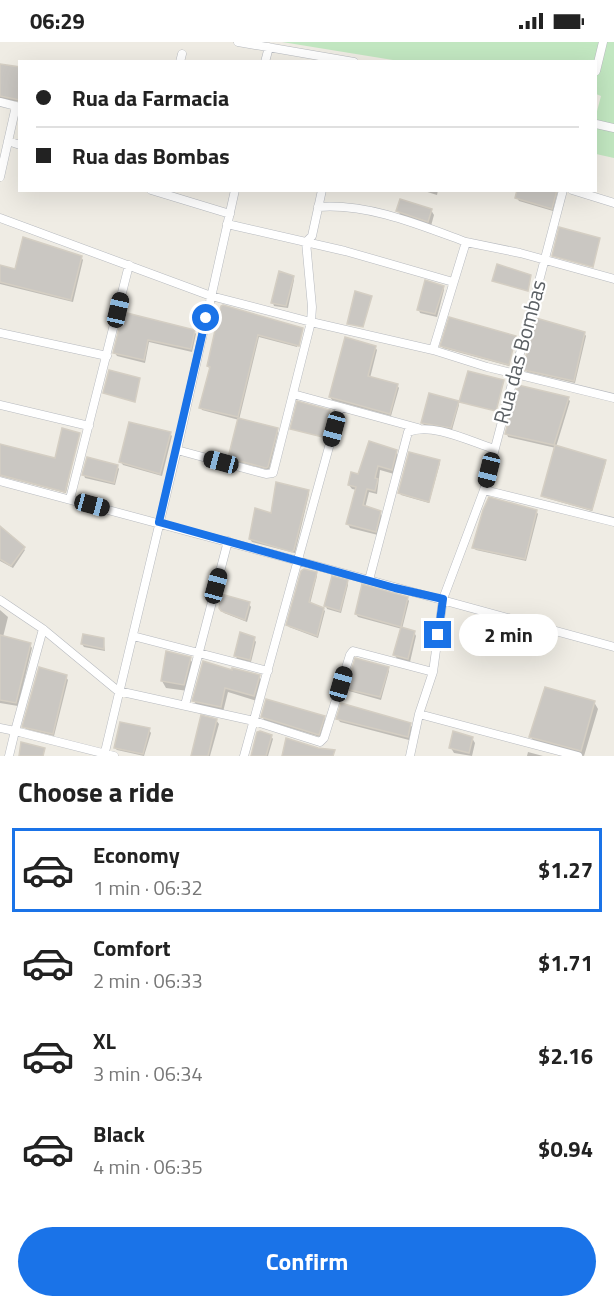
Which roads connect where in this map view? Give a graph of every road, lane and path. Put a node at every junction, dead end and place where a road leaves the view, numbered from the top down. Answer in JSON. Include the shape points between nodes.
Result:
{"nodes":[{"id":1,"x":237,"y":42,"type":"edge"},
{"id":2,"x":603,"y":42,"type":"edge"},
{"id":3,"x":269,"y":47,"type":"junction"},
{"id":4,"x":266,"y":60,"type":"edge"},
{"id":5,"x":339,"y":60,"type":"edge"},
{"id":6,"x":597,"y":67,"type":"edge"},
{"id":7,"x":0,"y":102,"type":"edge"},
{"id":8,"x":18,"y":106,"type":"edge"},
{"id":9,"x":597,"y":124,"type":"edge"},
{"id":10,"x":614,"y":128,"type":"edge"},
{"id":11,"x":8,"y":141,"type":"junction"},
{"id":12,"x":18,"y":144,"type":"edge"},
{"id":13,"x":0,"y":177,"type":"edge"},
{"id":14,"x":158,"y":192,"type":"edge"},
{"id":15,"x":235,"y":192,"type":"edge"},
{"id":16,"x":322,"y":192,"type":"edge"},
{"id":17,"x":562,"y":192,"type":"edge"},
{"id":18,"x":578,"y":192,"type":"edge"},
{"id":19,"x":614,"y":203,"type":"edge"},
{"id":20,"x":318,"y":207,"type":"junction"},
{"id":21,"x":230,"y":214,"type":"junction"},
{"id":22,"x":0,"y":218,"type":"edge"},
{"id":23,"x":227,"y":224,"type":"junction"},
{"id":24,"x":306,"y":242,"type":"junction"},
{"id":25,"x":466,"y":242,"type":"junction"},
{"id":26,"x":545,"y":260,"type":"junction"},
{"id":27,"x":129,"y":265,"type":"junction"},
{"id":28,"x":614,"y":279,"type":"edge"},
{"id":29,"x":453,"y":282,"type":"junction"},
{"id":30,"x":211,"y":296,"type":"junction"},
{"id":31,"x":311,"y":322,"type":"junction"},
{"id":32,"x":0,"y":333,"type":"edge"},
{"id":33,"x":433,"y":350,"type":"junction"},
{"id":34,"x":107,"y":356,"type":"junction"},
{"id":35,"x":513,"y":374,"type":"junction"},
{"id":36,"x":294,"y":394,"type":"junction"},
{"id":37,"x":614,"y":398,"type":"edge"},
{"id":38,"x":0,"y":405,"type":"edge"},
{"id":39,"x":340,"y":407,"type":"junction"},
{"id":40,"x":89,"y":426,"type":"junction"},
{"id":41,"x":418,"y":428,"type":"junction"},
{"id":42,"x":494,"y":449,"type":"junction"},
{"id":43,"x":177,"y":450,"type":"junction"},
{"id":44,"x":0,"y":481,"type":"edge"},
{"id":45,"x":484,"y":490,"type":"junction"},
{"id":46,"x":70,"y":499,"type":"junction"},
{"id":47,"x":159,"y":522,"type":"junction"},
{"id":48,"x":614,"y":522,"type":"edge"},
{"id":49,"x":228,"y":541,"type":"junction"},
{"id":50,"x":298,"y":561,"type":"junction"},
{"id":51,"x":369,"y":580,"type":"junction"},
{"id":52,"x":443,"y":599,"type":"junction"},
{"id":53,"x":0,"y":600,"type":"edge"},
{"id":54,"x":43,"y":629,"type":"junction"},
{"id":55,"x":133,"y":636,"type":"junction"},
{"id":56,"x":614,"y":647,"type":"edge"},
{"id":57,"x":198,"y":654,"type":"junction"},
{"id":58,"x":268,"y":671,"type":"junction"},
{"id":59,"x":433,"y":672,"type":"junction"},
{"id":60,"x":118,"y":691,"type":"junction"},
{"id":61,"x":185,"y":705,"type":"junction"},
{"id":62,"x":419,"y":714,"type":"junction"},
{"id":63,"x":254,"y":721,"type":"junction"},
{"id":64,"x":0,"y":728,"type":"edge"},
{"id":65,"x":15,"y":731,"type":"junction"},
{"id":66,"x":104,"y":755,"type":"edge"},
{"id":67,"x":9,"y":756,"type":"edge"},
{"id":68,"x":114,"y":756,"type":"edge"},
{"id":69,"x":244,"y":756,"type":"edge"},
{"id":70,"x":410,"y":756,"type":"edge"},
{"id":71,"x":578,"y":756,"type":"edge"}],
"edges":[{"from":1,"to":3,"type":"street"},
{"from":2,"to":6,"type":"street"},
{"from":3,"to":4,"type":"street"},
{"from":3,"to":5,"type":"street"},
{"from":7,"to":8,"type":"street"},
{"from":8,"to":11,"type":"street"},
{"from":9,"to":10,"type":"street"},
{"from":11,"to":12,"type":"street"},
{"from":11,"to":13,"type":"street"},
{"from":14,"to":21,"type":"street"},
{"from":15,"to":21,"type":"street"},
{"from":16,"to":20,"type":"street"},
{"from":17,"to":26,"type":"street","name":"Rua das Bombas"},
{"from":18,"to":19,"type":"street"},
{"from":20,"to":24,"type":"street","via":[[312,236]]},
{"from":20,"to":25,"type":"street","via":[[386,215]]},
{"from":21,"to":23,"type":"street"},
{"from":22,"to":27,"type":"street"},
{"from":23,"to":24,"type":"street"},
{"from":23,"to":30,"type":"street"},
{"from":24,"to":29,"type":"street"},
{"from":24,"to":31,"type":"street"},
{"from":25,"to":26,"type":"street"},
{"from":25,"to":29,"type":"street"},
{"from":26,"to":28,"type":"street"},
{"from":26,"to":35,"type":"street","name":"Rua das Bombas"},
{"from":27,"to":30,"type":"street"},
{"from":27,"to":34,"type":"street"},
{"from":29,"to":33,"type":"street"},
{"from":30,"to":31,"type":"street"},
{"from":30,"to":43,"type":"street"},
{"from":31,"to":33,"type":"street"},
{"from":31,"to":36,"type":"street"},
{"from":32,"to":34,"type":"street"},
{"from":33,"to":35,"type":"street"},
{"from":34,"to":40,"type":"street"},
{"from":35,"to":37,"type":"street"},
{"from":35,"to":42,"type":"street","name":"Rua das Bombas"},
{"from":36,"to":39,"type":"street"},
{"from":36,"to":43,"type":"street","via":[[273,473]]},
{"from":38,"to":40,"type":"street"},
{"from":39,"to":41,"type":"street"},
{"from":39,"to":50,"type":"street"},
{"from":40,"to":46,"type":"street"},
{"from":41,"to":42,"type":"street","via":[[433,429]]},
{"from":41,"to":51,"type":"street","via":[[408,432]]},
{"from":42,"to":45,"type":"street","name":"Rua das Bombas"},
{"from":43,"to":47,"type":"street"},
{"from":44,"to":46,"type":"street"},
{"from":45,"to":48,"type":"street"},
{"from":45,"to":52,"type":"street","name":"Rua das Bombas"},
{"from":46,"to":47,"type":"street"},
{"from":47,"to":49,"type":"street"},
{"from":47,"to":55,"type":"street"},
{"from":49,"to":50,"type":"street"},
{"from":49,"to":57,"type":"street"},
{"from":50,"to":51,"type":"street"},
{"from":50,"to":58,"type":"street"},
{"from":51,"to":52,"type":"street"},
{"from":52,"to":56,"type":"street"},
{"from":52,"to":59,"type":"street","name":"Rua das Bombas"},
{"from":53,"to":54,"type":"street"},
{"from":54,"to":60,"type":"street"},
{"from":54,"to":65,"type":"street"},
{"from":55,"to":57,"type":"street"},
{"from":55,"to":60,"type":"street"},
{"from":57,"to":58,"type":"street"},
{"from":57,"to":61,"type":"street"},
{"from":58,"to":63,"type":"street"},
{"from":59,"to":62,"type":"street","name":"Rua das Bombas"},
{"from":59,"to":63,"type":"street","via":[[353,651],[320,742]]},
{"from":60,"to":61,"type":"street"},
{"from":60,"to":66,"type":"street"},
{"from":61,"to":63,"type":"street"},
{"from":62,"to":70,"type":"street","name":"Rua das Bombas"},
{"from":62,"to":71,"type":"street"},
{"from":63,"to":69,"type":"street"},
{"from":64,"to":65,"type":"street"},
{"from":65,"to":66,"type":"street"},
{"from":65,"to":67,"type":"street"},
{"from":66,"to":68,"type":"street"}]}
